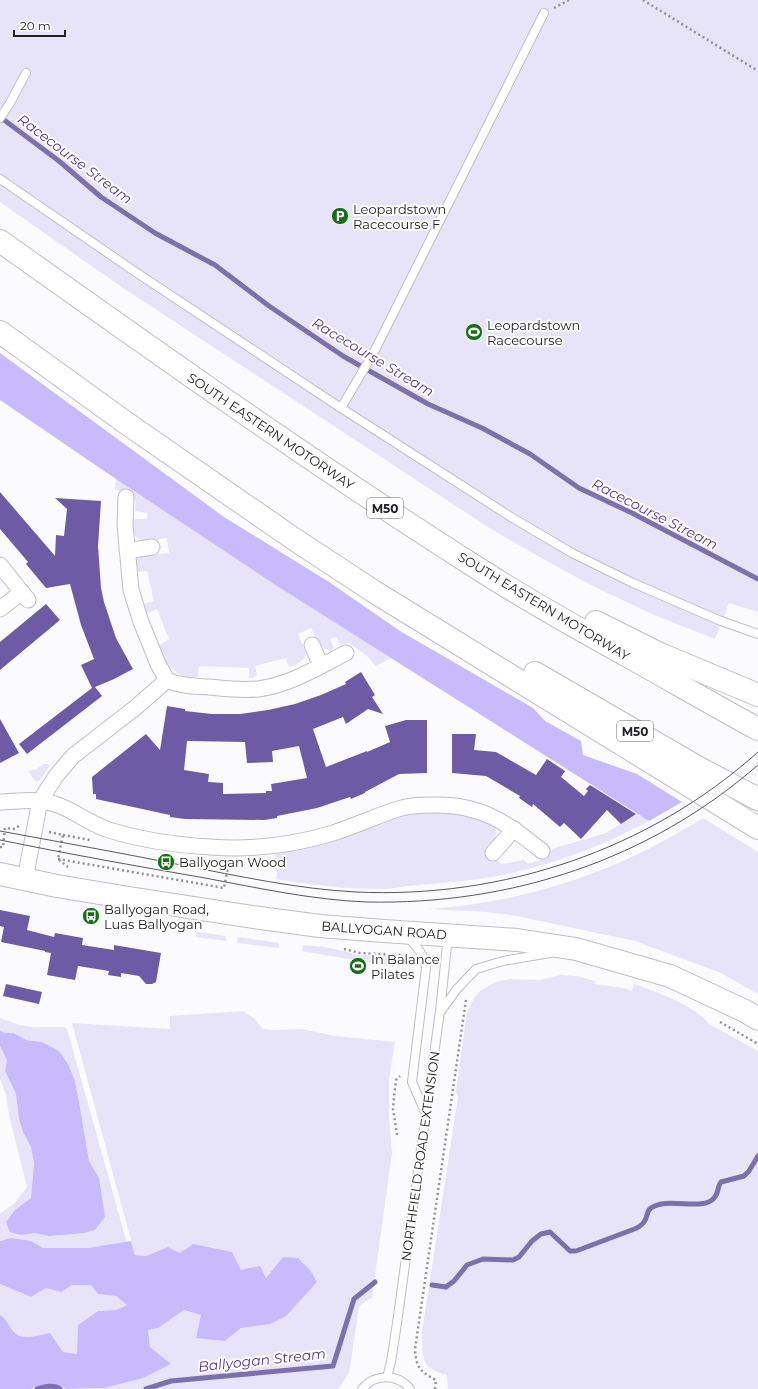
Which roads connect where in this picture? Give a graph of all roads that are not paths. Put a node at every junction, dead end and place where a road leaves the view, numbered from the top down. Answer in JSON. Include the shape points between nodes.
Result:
{"nodes":[{"id":1,"x":544,"y":13,"type":"road end"},
{"id":2,"x":26,"y":73,"type":"dead end"},
{"id":3,"x":0,"y":118,"type":"edge"},
{"id":4,"x":0,"y":179,"type":"edge"},
{"id":5,"x":0,"y":241,"type":"edge"},
{"id":6,"x":28,"y":261,"type":"junction"},
{"id":7,"x":0,"y":316,"type":"edge"},
{"id":8,"x":0,"y":332,"type":"edge"},
{"id":9,"x":341,"y":408,"type":"junction"},
{"id":10,"x":126,"y":497,"type":"dead end"},
{"id":11,"x":152,"y":547,"type":"dead end"},
{"id":12,"x":127,"y":551,"type":"junction"},
{"id":13,"x":0,"y":565,"type":"edge"},
{"id":14,"x":0,"y":609,"type":"edge"},
{"id":15,"x":758,"y":634,"type":"edge"},
{"id":16,"x":312,"y":645,"type":"dead end"},
{"id":17,"x":346,"y":653,"type":"dead end"},
{"id":18,"x":321,"y":666,"type":"junction"},
{"id":19,"x":167,"y":680,"type":"junction"},
{"id":20,"x":758,"y":694,"type":"edge"},
{"id":21,"x":758,"y":729,"type":"edge"},
{"id":22,"x":758,"y":799,"type":"edge"},
{"id":23,"x":40,"y":801,"type":"junction"},
{"id":24,"x":0,"y":802,"type":"edge"},
{"id":25,"x":758,"y":828,"type":"edge"},
{"id":26,"x":514,"y":829,"type":"junction"},
{"id":27,"x":542,"y":851,"type":"dead end"},
{"id":28,"x":493,"y":853,"type":"dead end"},
{"id":29,"x":0,"y":874,"type":"edge"},
{"id":30,"x":25,"y":879,"type":"junction"},
{"id":31,"x":400,"y":932,"type":"junction"},
{"id":32,"x":448,"y":934,"type":"junction"},
{"id":33,"x":576,"y":949,"type":"junction"},
{"id":34,"x":440,"y":1011,"type":"junction"},
{"id":35,"x":758,"y":1019,"type":"edge"},
{"id":36,"x":426,"y":1114,"type":"junction"},
{"id":37,"x":387,"y":1377,"type":"junction"},
{"id":38,"x":362,"y":1389,"type":"edge"},
{"id":39,"x":410,"y":1389,"type":"edge"}],
"edges":[{"from":1,"to":9,"type":"lane","via":[[374,352]]},
{"from":2,"to":3,"type":"lane"},
{"from":4,"to":9,"type":"lane"},
{"from":5,"to":6,"type":"main road","name":"SOUTH EASTERN MOTORWAY","number":"M50"},
{"from":6,"to":20,"type":"main road","via":[[134,320],[515,578],[660,654]]},
{"from":6,"to":21,"type":"main road","name":"SOUTH EASTERN MOTORWAY","number":"M50","via":[[249,417],[407,523],[567,622]]},
{"from":7,"to":22,"type":"main road","number":"M50","via":[[215,469],[405,594],[514,661],[697,767]]},
{"from":8,"to":25,"type":"main road","via":[[129,425],[321,556]]},
{"from":9,"to":15,"type":"lane","via":[[572,554],[681,604]]},
{"from":10,"to":12,"type":"street"},
{"from":11,"to":12,"type":"street"},
{"from":12,"to":19,"type":"street","via":[[135,605]]},
{"from":13,"to":14,"type":"street","via":[[25,596]]},
{"from":16,"to":18,"type":"street"},
{"from":17,"to":18,"type":"street"},
{"from":18,"to":19,"type":"street","via":[[287,682],[259,689],[181,685]]},
{"from":19,"to":23,"type":"street","via":[[73,756]]},
{"from":23,"to":24,"type":"street"},
{"from":23,"to":26,"type":"street","via":[[66,808],[107,830],[160,842],[210,847],[248,848],[284,844],[333,833],[400,808],[420,805],[451,805],[482,811]]},
{"from":23,"to":30,"type":"street"},
{"from":26,"to":27,"type":"street"},
{"from":26,"to":28,"type":"street"},
{"from":29,"to":30,"type":"main road","name":"BALLYOGAN ROAD"},
{"from":30,"to":31,"type":"main road","name":"BALLYOGAN ROAD","via":[[253,917],[320,926]]},
{"from":31,"to":32,"type":"main road","name":"BALLYOGAN ROAD"},
{"from":31,"to":36,"type":"lane","via":[[414,943],[423,955],[426,968],[412,1082]]},
{"from":32,"to":33,"type":"main road","name":"BALLYOGAN ROAD","via":[[517,940]]},
{"from":32,"to":34,"type":"lane","name":"NORTHFIELD ROAD EXTENSION"},
{"from":33,"to":34,"type":"lane","via":[[502,961],[476,969]]},
{"from":33,"to":35,"type":"main road","name":"BALLYOGAN ROAD","via":[[670,976]]},
{"from":34,"to":36,"type":"lane","name":"NORTHFIELD ROAD EXTENSION"},
{"from":36,"to":37,"type":"lane","name":"NORTHFIELD ROAD EXTENSION"},
{"from":37,"to":38,"type":"lane","via":[[378,1378]]},
{"from":37,"to":39,"type":"lane","via":[[402,1381]]}]}
